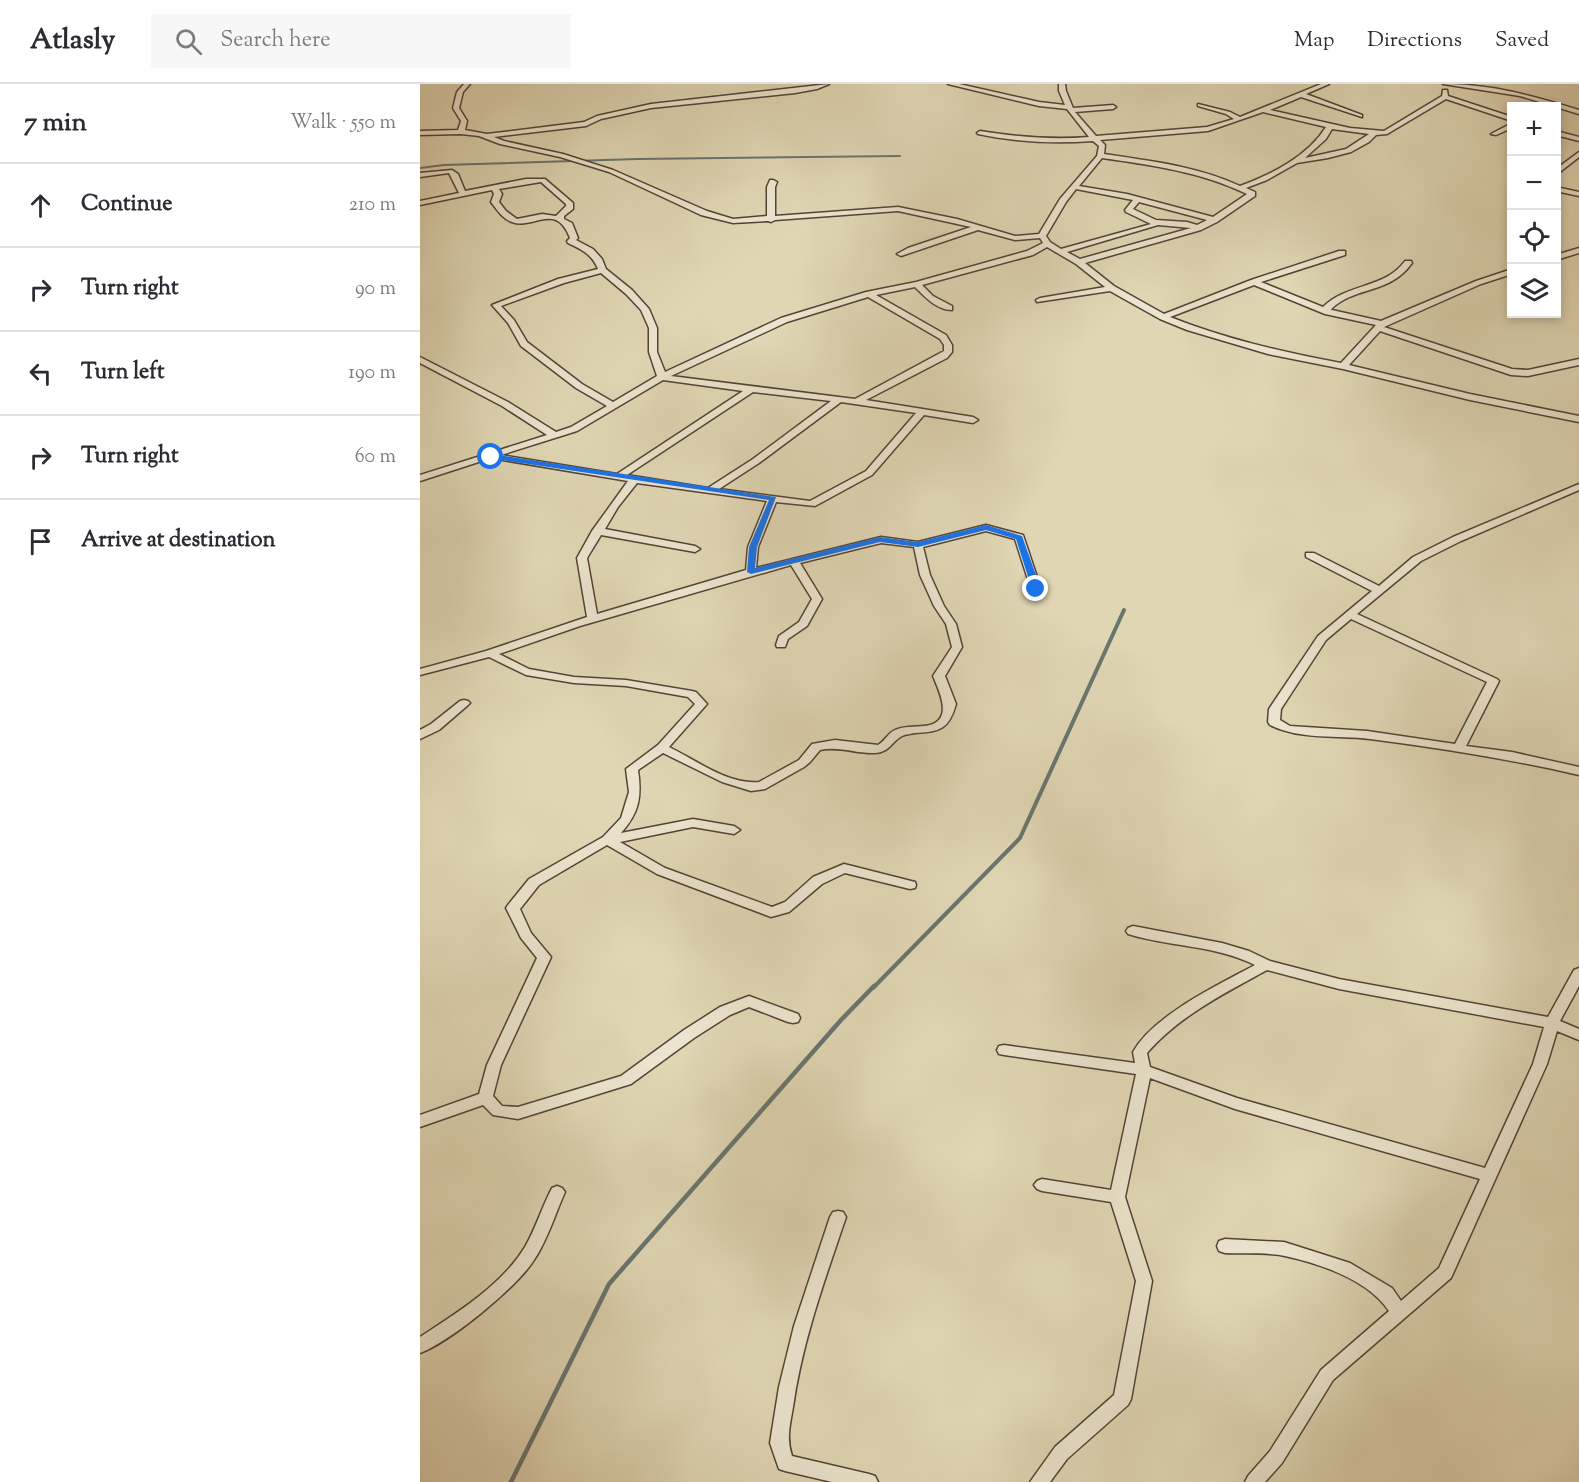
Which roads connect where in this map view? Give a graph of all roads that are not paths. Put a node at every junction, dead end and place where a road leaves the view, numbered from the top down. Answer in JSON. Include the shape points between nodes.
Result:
{"nodes":[{"id":1,"x":467,"y":84,"type":"edge"},
{"id":2,"x":826,"y":84,"type":"edge"},
{"id":3,"x":951,"y":84,"type":"edge"},
{"id":4,"x":1062,"y":84,"type":"edge"},
{"id":5,"x":1326,"y":84,"type":"edge"},
{"id":6,"x":1447,"y":84,"type":"edge"},
{"id":7,"x":1299,"y":94,"type":"junction"},
{"id":8,"x":1445,"y":97,"type":"junction"},
{"id":9,"x":1200,"y":105,"type":"dead end"},
{"id":10,"x":1113,"y":107,"type":"dead end"},
{"id":11,"x":1071,"y":109,"type":"junction"},
{"id":12,"x":1261,"y":109,"type":"junction"},
{"id":13,"x":1579,"y":112,"type":"edge"},
{"id":14,"x":1360,"y":116,"type":"dead end"},
{"id":15,"x":1507,"y":117,"type":"edge"},
{"id":16,"x":1239,"y":119,"type":"junction"},
{"id":17,"x":1330,"y":127,"type":"junction"},
{"id":18,"x":1507,"y":128,"type":"edge"},
{"id":19,"x":461,"y":132,"type":"junction"},
{"id":20,"x":420,"y":133,"type":"edge"},
{"id":21,"x":980,"y":133,"type":"dead end"},
{"id":22,"x":1374,"y":133,"type":"junction"},
{"id":23,"x":1494,"y":134,"type":"dead end"},
{"id":24,"x":1561,"y":134,"type":"edge"},
{"id":25,"x":489,"y":136,"type":"junction"},
{"id":26,"x":1093,"y":138,"type":"junction"},
{"id":27,"x":1579,"y":139,"type":"edge"},
{"id":28,"x":1579,"y":154,"type":"edge"},
{"id":29,"x":1100,"y":156,"type":"junction"},
{"id":30,"x":1296,"y":161,"type":"junction"},
{"id":31,"x":1561,"y":170,"type":"edge"},
{"id":32,"x":420,"y":175,"type":"edge"},
{"id":33,"x":773,"y":182,"type":"dead end"},
{"id":34,"x":495,"y":188,"type":"junction"},
{"id":35,"x":1074,"y":188,"type":"junction"},
{"id":36,"x":1240,"y":188,"type":"junction"},
{"id":37,"x":1561,"y":190,"type":"edge"},
{"id":38,"x":463,"y":194,"type":"junction"},
{"id":39,"x":1579,"y":194,"type":"edge"},
{"id":40,"x":1137,"y":199,"type":"junction"},
{"id":41,"x":420,"y":203,"type":"edge"},
{"id":42,"x":771,"y":220,"type":"junction"},
{"id":43,"x":1214,"y":220,"type":"junction"},
{"id":44,"x":561,"y":221,"type":"junction"},
{"id":45,"x":1155,"y":222,"type":"junction"},
{"id":46,"x":978,"y":227,"type":"junction"},
{"id":47,"x":1198,"y":228,"type":"junction"},
{"id":48,"x":1045,"y":240,"type":"junction"},
{"id":49,"x":1579,"y":250,"type":"edge"},
{"id":50,"x":1062,"y":251,"type":"junction"},
{"id":51,"x":1342,"y":253,"type":"dead end"},
{"id":52,"x":901,"y":254,"type":"dead end"},
{"id":53,"x":1561,"y":257,"type":"edge"},
{"id":54,"x":1079,"y":262,"type":"junction"},
{"id":55,"x":1408,"y":263,"type":"dead end"},
{"id":56,"x":602,"y":270,"type":"junction"},
{"id":57,"x":1507,"y":272,"type":"edge"},
{"id":58,"x":1254,"y":282,"type":"junction"},
{"id":59,"x":917,"y":284,"type":"junction"},
{"id":60,"x":1111,"y":288,"type":"junction"},
{"id":61,"x":869,"y":294,"type":"junction"},
{"id":62,"x":1040,"y":300,"type":"dead end"},
{"id":63,"x":949,"y":308,"type":"dead end"},
{"id":64,"x":1328,"y":312,"type":"junction"},
{"id":65,"x":1163,"y":317,"type":"junction"},
{"id":66,"x":1380,"y":326,"type":"junction"},
{"id":67,"x":1579,"y":354,"type":"edge"},
{"id":68,"x":420,"y":360,"type":"edge"},
{"id":69,"x":1579,"y":362,"type":"edge"},
{"id":70,"x":1343,"y":366,"type":"junction"},
{"id":71,"x":1551,"y":368,"type":"junction"},
{"id":72,"x":662,"y":377,"type":"junction"},
{"id":73,"x":752,"y":389,"type":"junction"},
{"id":74,"x":839,"y":400,"type":"junction"},
{"id":75,"x":857,"y":402,"type":"junction"},
{"id":76,"x":614,"y":406,"type":"junction"},
{"id":77,"x":922,"y":411,"type":"junction"},
{"id":78,"x":1579,"y":418,"type":"edge"},
{"id":79,"x":973,"y":420,"type":"dead end"},
{"id":80,"x":556,"y":436,"type":"junction"},
{"id":81,"x":491,"y":457,"type":"junction"},
{"id":82,"x":618,"y":477,"type":"junction"},
{"id":83,"x":420,"y":478,"type":"edge"},
{"id":84,"x":635,"y":479,"type":"junction"},
{"id":85,"x":1579,"y":487,"type":"edge"},
{"id":86,"x":710,"y":491,"type":"junction"},
{"id":87,"x":773,"y":499,"type":"junction"},
{"id":88,"x":597,"y":531,"type":"junction"},
{"id":89,"x":918,"y":545,"type":"junction"},
{"id":90,"x":695,"y":549,"type":"dead end"},
{"id":91,"x":1310,"y":555,"type":"dead end"},
{"id":92,"x":795,"y":561,"type":"junction"},
{"id":93,"x":751,"y":572,"type":"junction"},
{"id":94,"x":1036,"y":589,"type":"dead end"},
{"id":95,"x":1379,"y":590,"type":"junction"},
{"id":96,"x":1349,"y":614,"type":"junction"},
{"id":97,"x":593,"y":619,"type":"junction"},
{"id":98,"x":781,"y":645,"type":"dead end"},
{"id":99,"x":490,"y":653,"type":"junction"},
{"id":100,"x":420,"y":672,"type":"edge"},
{"id":101,"x":464,"y":703,"type":"dead end"},
{"id":102,"x":420,"y":735,"type":"edge"},
{"id":103,"x":662,"y":748,"type":"junction"},
{"id":104,"x":1459,"y":748,"type":"junction"},
{"id":105,"x":1579,"y":771,"type":"edge"},
{"id":106,"x":734,"y":830,"type":"dead end"},
{"id":107,"x":607,"y":840,"type":"junction"},
{"id":108,"x":910,"y":885,"type":"dead end"},
{"id":109,"x":1134,"y":931,"type":"dead end"},
{"id":110,"x":1266,"y":965,"type":"junction"},
{"id":111,"x":1579,"y":973,"type":"edge"},
{"id":112,"x":793,"y":1018,"type":"dead end"},
{"id":113,"x":1552,"y":1023,"type":"junction"},
{"id":114,"x":1579,"y":1035,"type":"edge"},
{"id":115,"x":1004,"y":1050,"type":"dead end"},
{"id":116,"x":1144,"y":1070,"type":"junction"},
{"id":117,"x":485,"y":1098,"type":"junction"},
{"id":118,"x":420,"y":1121,"type":"edge"},
{"id":119,"x":1490,"y":1176,"type":"junction"},
{"id":120,"x":1042,"y":1185,"type":"dead end"},
{"id":121,"x":556,"y":1192,"type":"dead end"},
{"id":122,"x":1117,"y":1197,"type":"junction"},
{"id":123,"x":838,"y":1217,"type":"dead end"},
{"id":124,"x":1225,"y":1246,"type":"dead end"},
{"id":125,"x":1400,"y":1313,"type":"junction"},
{"id":126,"x":420,"y":1346,"type":"edge"},
{"id":127,"x":869,"y":1482,"type":"edge"},
{"id":128,"x":1039,"y":1482,"type":"edge"},
{"id":129,"x":1254,"y":1482,"type":"edge"}],
"edges":[{"from":1,"to":19,"type":"street","via":[[456,108],[464,121]]},
{"from":2,"to":25,"type":"street","via":[[805,90],[650,106],[613,113],[586,124]]},
{"from":3,"to":11,"type":"street"},
{"from":4,"to":11,"type":"street","via":[[1061,93]]},
{"from":5,"to":7,"type":"street"},
{"from":6,"to":8,"type":"street"},
{"from":6,"to":13,"type":"street","via":[[1521,94]]},
{"from":7,"to":12,"type":"street"},
{"from":7,"to":14,"type":"street"},
{"from":8,"to":15,"type":"street"},
{"from":8,"to":22,"type":"street","via":[[1385,132]]},
{"from":9,"to":16,"type":"street"},
{"from":10,"to":11,"type":"street"},
{"from":11,"to":26,"type":"street"},
{"from":12,"to":16,"type":"street"},
{"from":12,"to":17,"type":"street"},
{"from":16,"to":26,"type":"street","via":[[1208,129]]},
{"from":17,"to":22,"type":"street"},
{"from":17,"to":30,"type":"street","via":[[1324,139]]},
{"from":18,"to":23,"type":"street"},
{"from":19,"to":20,"type":"street"},
{"from":19,"to":25,"type":"street"},
{"from":21,"to":26,"type":"street","via":[[1026,140]]},
{"from":22,"to":30,"type":"street","via":[[1338,155]]},
{"from":24,"to":27,"type":"street"},
{"from":25,"to":42,"type":"street","via":[[501,143],[561,155],[611,171],[714,217]]},
{"from":26,"to":29,"type":"street","via":[[1102,145]]},
{"from":28,"to":31,"type":"street"},
{"from":29,"to":35,"type":"street"},
{"from":29,"to":36,"type":"street","via":[[1162,164]]},
{"from":30,"to":36,"type":"street"},
{"from":32,"to":38,"type":"street","via":[[450,171]]},
{"from":33,"to":42,"type":"street"},
{"from":34,"to":38,"type":"street"},
{"from":34,"to":44,"type":"street","via":[[495,202],[509,219],[522,222],[548,217]]},
{"from":34,"to":44,"type":"street","via":[[543,180],[569,203],[570,207],[560,215]]},
{"from":35,"to":40,"type":"street"},
{"from":35,"to":48,"type":"street","via":[[1063,201]]},
{"from":36,"to":43,"type":"street","via":[[1252,194]]},
{"from":37,"to":39,"type":"street"},
{"from":38,"to":41,"type":"street"},
{"from":40,"to":43,"type":"street"},
{"from":40,"to":45,"type":"street","via":[[1129,210]]},
{"from":42,"to":46,"type":"street","via":[[898,209]]},
{"from":43,"to":47,"type":"street"},
{"from":44,"to":56,"type":"street","via":[[573,233],[571,242],[590,251]]},
{"from":45,"to":47,"type":"street"},
{"from":45,"to":50,"type":"street","via":[[1135,232]]},
{"from":46,"to":48,"type":"street","via":[[1015,238]]},
{"from":46,"to":52,"type":"street"},
{"from":47,"to":54,"type":"street"},
{"from":48,"to":50,"type":"street"},
{"from":48,"to":59,"type":"street","via":[[1030,253]]},
{"from":49,"to":53,"type":"street"},
{"from":50,"to":54,"type":"street"},
{"from":51,"to":58,"type":"street"},
{"from":54,"to":60,"type":"street"},
{"from":55,"to":64,"type":"street","via":[[1401,274],[1330,304]]},
{"from":56,"to":72,"type":"street","via":[[645,309],[653,328],[653,352]]},
{"from":56,"to":76,"type":"street","via":[[496,306],[524,344],[579,386]]},
{"from":57,"to":66,"type":"street"},
{"from":58,"to":64,"type":"street"},
{"from":58,"to":65,"type":"street"},
{"from":59,"to":61,"type":"street"},
{"from":59,"to":63,"type":"street","via":[[930,298]]},
{"from":60,"to":62,"type":"street"},
{"from":60,"to":65,"type":"street"},
{"from":61,"to":72,"type":"street","via":[[784,320]]},
{"from":61,"to":75,"type":"street","via":[[943,337],[948,351]]},
{"from":64,"to":66,"type":"street"},
{"from":65,"to":70,"type":"street","via":[[1237,343]]},
{"from":66,"to":70,"type":"street"},
{"from":66,"to":71,"type":"street","via":[[1511,372]]},
{"from":67,"to":71,"type":"street"},
{"from":68,"to":80,"type":"street","via":[[505,404]]},
{"from":69,"to":71,"type":"street"},
{"from":70,"to":78,"type":"street"},
{"from":72,"to":73,"type":"street"},
{"from":72,"to":76,"type":"street"},
{"from":73,"to":74,"type":"street"},
{"from":73,"to":82,"type":"street"},
{"from":74,"to":75,"type":"street"},
{"from":74,"to":86,"type":"street"},
{"from":75,"to":77,"type":"street"},
{"from":76,"to":80,"type":"street"},
{"from":77,"to":79,"type":"street"},
{"from":77,"to":87,"type":"street","via":[[869,473],[812,504]]},
{"from":80,"to":81,"type":"street"},
{"from":81,"to":82,"type":"street"},
{"from":81,"to":83,"type":"street"},
{"from":82,"to":84,"type":"street"},
{"from":84,"to":86,"type":"street"},
{"from":84,"to":88,"type":"street"},
{"from":85,"to":95,"type":"street","via":[[1456,539],[1417,560]]},
{"from":86,"to":87,"type":"street"},
{"from":87,"to":93,"type":"street","via":[[753,547]]},
{"from":88,"to":90,"type":"street"},
{"from":88,"to":97,"type":"street","via":[[582,558]]},
{"from":89,"to":92,"type":"street","via":[[880,540]]},
{"from":89,"to":94,"type":"street","via":[[986,528],[1019,537]]},
{"from":89,"to":103,"type":"street","via":[[925,575],[951,624],[957,647],[939,676],[950,704],[937,728],[902,731],[880,749],[837,744],[816,747],[797,768],[760,786],[741,786],[725,780]]},
{"from":91,"to":95,"type":"street"},
{"from":92,"to":93,"type":"street"},
{"from":92,"to":98,"type":"street","via":[[817,599],[803,624],[783,638]]},
{"from":93,"to":97,"type":"street"},
{"from":95,"to":96,"type":"street"},
{"from":96,"to":104,"type":"street","via":[[1493,681]]},
{"from":96,"to":104,"type":"street","via":[[1322,638],[1275,709],[1274,722],[1288,729]]},
{"from":97,"to":99,"type":"street"},
{"from":99,"to":100,"type":"street"},
{"from":99,"to":103,"type":"street","via":[[526,672],[692,694],[701,704]]},
{"from":101,"to":102,"type":"street"},
{"from":103,"to":107,"type":"street","via":[[632,769],[635,792],[627,819]]},
{"from":104,"to":105,"type":"street"},
{"from":106,"to":107,"type":"street","via":[[693,823]]},
{"from":107,"to":108,"type":"street","via":[[661,871],[771,912],[788,908],[814,883],[844,868]]},
{"from":107,"to":117,"type":"street","via":[[534,882],[513,908],[526,935],[544,957],[494,1065]]},
{"from":109,"to":110,"type":"street","via":[[1222,948]]},
{"from":110,"to":113,"type":"street","via":[[1415,1000]]},
{"from":110,"to":116,"type":"street","via":[[1214,993],[1159,1030],[1140,1052]]},
{"from":111,"to":113,"type":"street"},
{"from":112,"to":117,"type":"street","via":[[749,1001],[689,1034],[626,1080],[518,1113],[498,1111]]},
{"from":113,"to":114,"type":"street"},
{"from":113,"to":119,"type":"street","via":[[1540,1064]]},
{"from":115,"to":116,"type":"street"},
{"from":116,"to":119,"type":"street","via":[[1235,1103]]},
{"from":116,"to":122,"type":"street"},
{"from":117,"to":118,"type":"street"},
{"from":119,"to":125,"type":"street","via":[[1445,1273]]},
{"from":120,"to":122,"type":"street"},
{"from":121,"to":126,"type":"street","via":[[526,1260],[489,1296]]},
{"from":122,"to":128,"type":"street","via":[[1144,1281],[1122,1399],[1061,1454]]},
{"from":123,"to":127,"type":"street","via":[[800,1336],[778,1443],[785,1463]]},
{"from":124,"to":125,"type":"street","via":[[1284,1249],[1350,1270],[1386,1293]]},
{"from":125,"to":129,"type":"street","via":[[1327,1375],[1276,1457]]}]}
